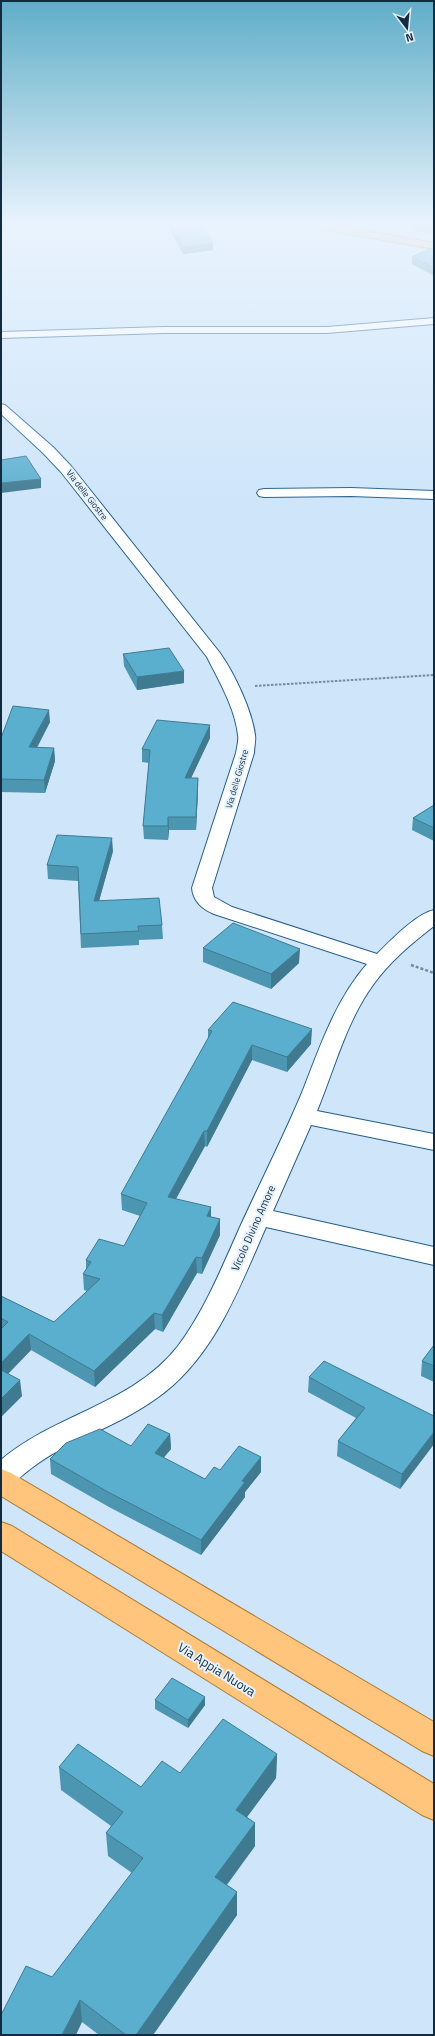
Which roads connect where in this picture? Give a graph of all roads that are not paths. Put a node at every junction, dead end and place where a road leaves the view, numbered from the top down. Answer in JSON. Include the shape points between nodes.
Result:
{"nodes":[{"id":1,"x":434,"y":321,"type":"edge"},
{"id":2,"x":1,"y":334,"type":"edge"},
{"id":3,"x":1,"y":408,"type":"edge"},
{"id":4,"x":264,"y":493,"type":"dead end"},
{"id":5,"x":434,"y":495,"type":"edge"},
{"id":6,"x":434,"y":916,"type":"edge"},
{"id":7,"x":381,"y":962,"type":"junction"},
{"id":8,"x":304,"y":1116,"type":"junction"},
{"id":9,"x":434,"y":1142,"type":"edge"},
{"id":10,"x":258,"y":1216,"type":"junction"},
{"id":11,"x":434,"y":1256,"type":"edge"},
{"id":12,"x":1,"y":1477,"type":"edge"},
{"id":13,"x":1,"y":1481,"type":"edge"},
{"id":14,"x":1,"y":1535,"type":"edge"},
{"id":15,"x":434,"y":1740,"type":"edge"},
{"id":16,"x":434,"y":1803,"type":"edge"}],
"edges":[{"from":1,"to":2,"type":"street","via":[[318,330]]},
{"from":3,"to":7,"type":"street","name":"Via delle Giostre","via":[[66,469],[178,612],[203,640],[231,688],[244,721],[247,743],[202,888],[205,900],[225,911]]},
{"from":4,"to":5,"type":"street","via":[[351,492]]},
{"from":6,"to":7,"type":"street","name":"Vicolo Divino Amore"},
{"from":7,"to":8,"type":"street","name":"Vicolo Divino Amore","via":[[351,1003]]},
{"from":8,"to":9,"type":"street"},
{"from":8,"to":10,"type":"street","name":"Vicolo Divino Amore"},
{"from":10,"to":11,"type":"street"},
{"from":10,"to":12,"type":"street","name":"Vicolo Divino Amore","via":[[222,1296],[193,1344],[171,1372],[131,1399],[38,1447]]},
{"from":13,"to":15,"type":"main road"},
{"from":14,"to":16,"type":"main road","name":"Via Appia Nuova"}]}
